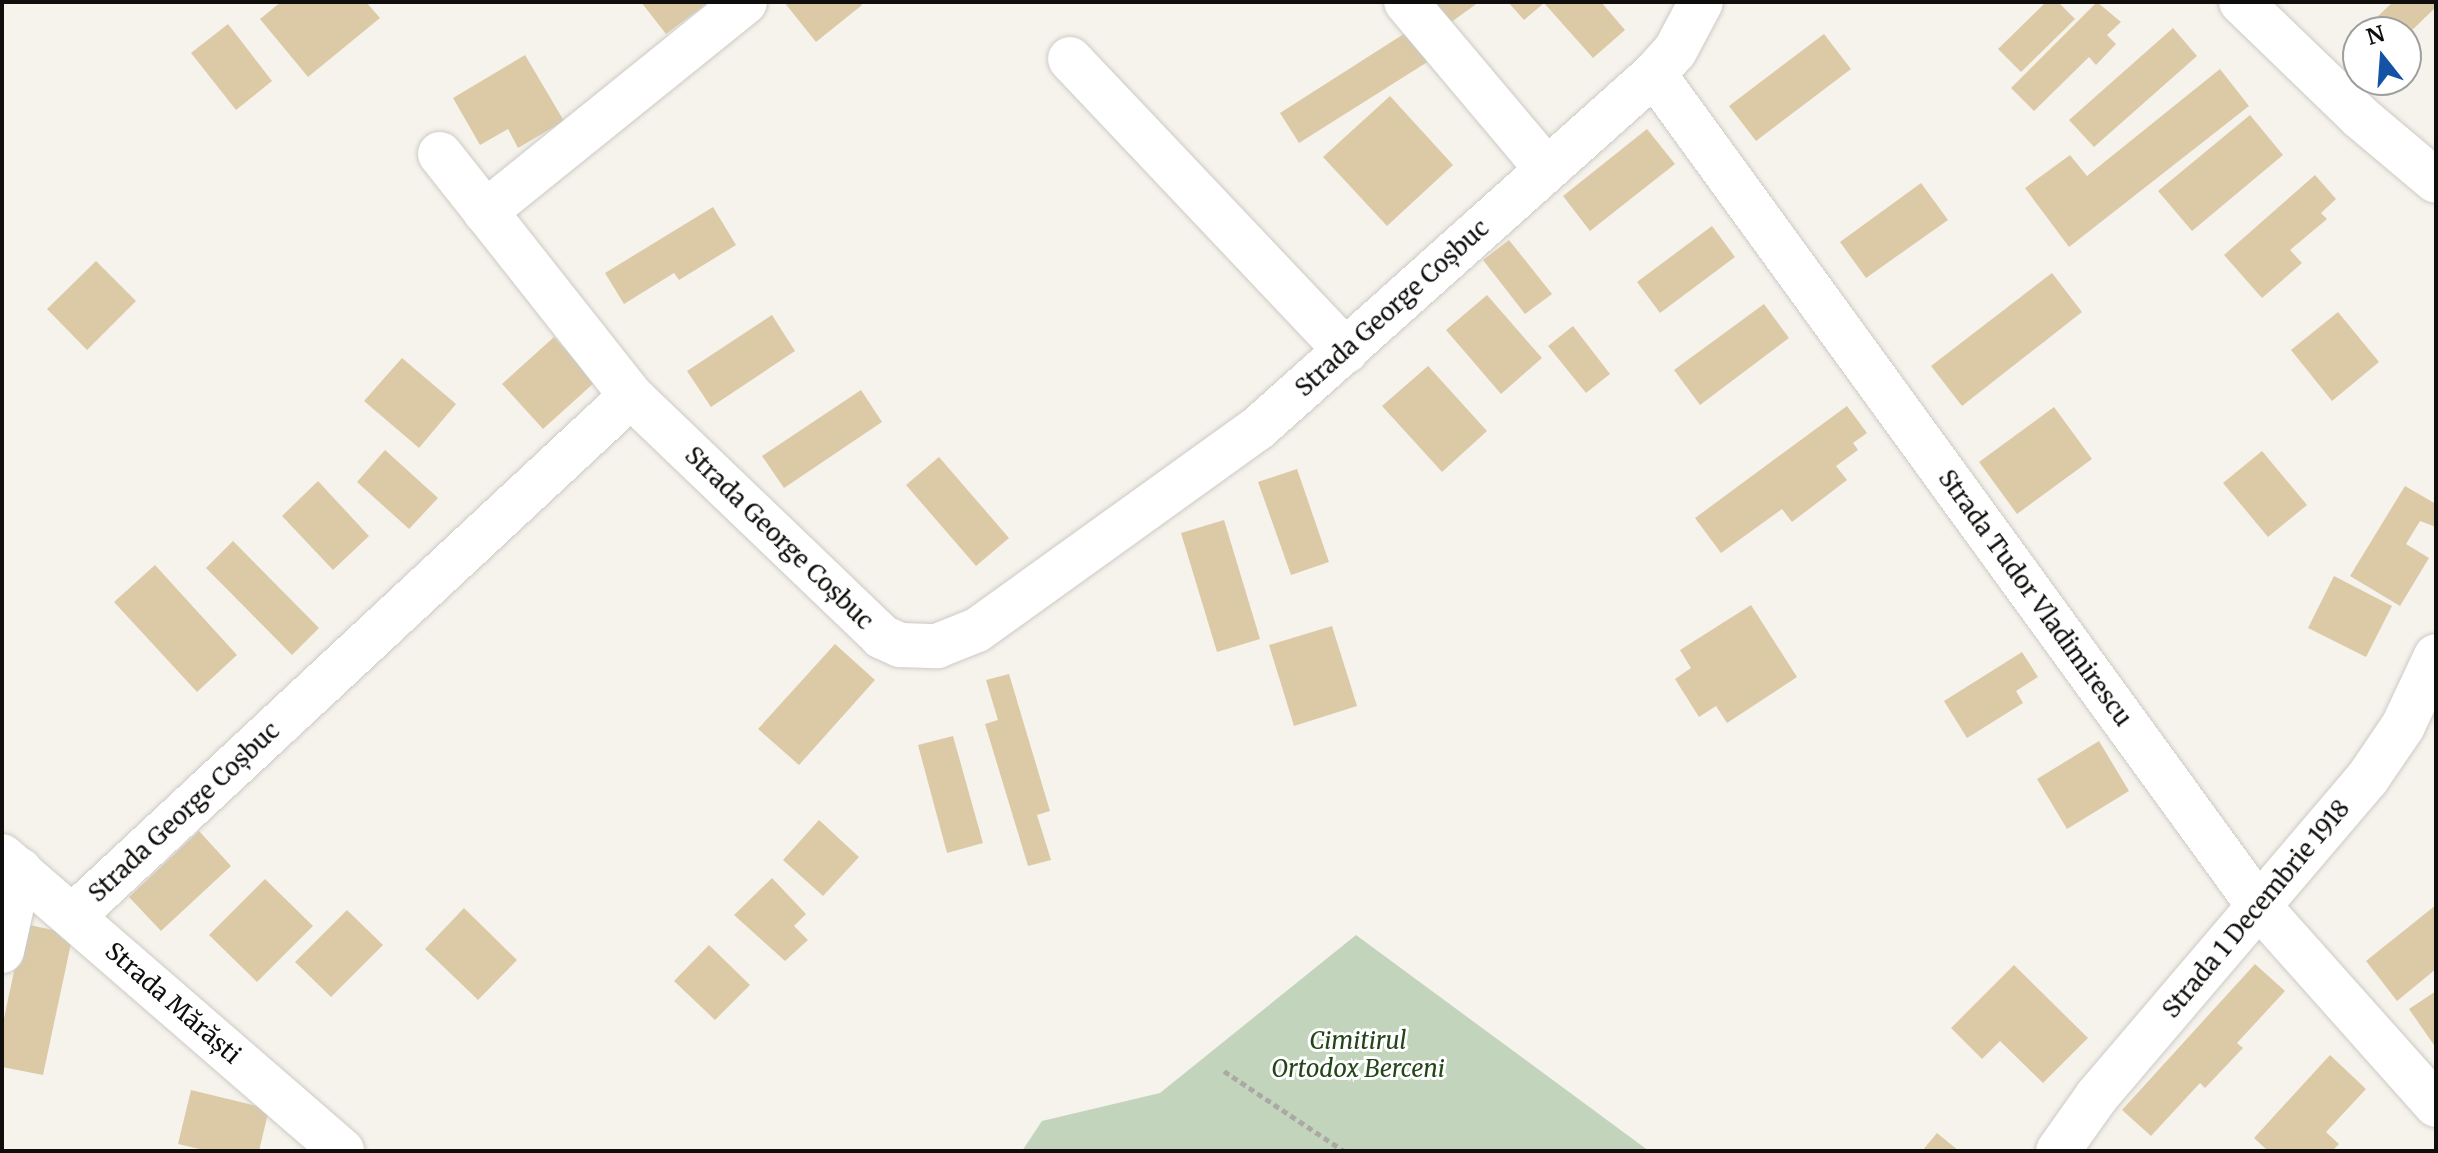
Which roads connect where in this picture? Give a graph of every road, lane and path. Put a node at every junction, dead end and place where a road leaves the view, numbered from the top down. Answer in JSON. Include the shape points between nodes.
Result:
{"nodes":[{"id":1,"x":745,"y":2,"type":"edge"},
{"id":2,"x":1406,"y":2,"type":"edge"},
{"id":3,"x":1701,"y":2,"type":"edge"},
{"id":4,"x":2241,"y":2,"type":"edge"},
{"id":5,"x":1070,"y":59,"type":"dead end"},
{"id":6,"x":1654,"y":74,"type":"junction"},
{"id":7,"x":440,"y":154,"type":"dead end"},
{"id":8,"x":1546,"y":168,"type":"junction"},
{"id":9,"x":2434,"y":175,"type":"edge"},
{"id":10,"x":485,"y":212,"type":"junction"},
{"id":11,"x":1346,"y":351,"type":"junction"},
{"id":12,"x":631,"y":396,"type":"junction"},
{"id":13,"x":2436,"y":656,"type":"edge"},
{"id":14,"x":11,"y":863,"type":"edge"},
{"id":15,"x":2258,"y":905,"type":"junction"},
{"id":16,"x":74,"y":915,"type":"junction"},
{"id":17,"x":2,"y":951,"type":"edge"},
{"id":18,"x":1224,"y":1071,"type":"dead end"},
{"id":19,"x":2436,"y":1105,"type":"edge"},
{"id":20,"x":299,"y":1134,"type":"edge"},
{"id":21,"x":342,"y":1151,"type":"edge"},
{"id":22,"x":1344,"y":1151,"type":"edge"},
{"id":23,"x":2058,"y":1151,"type":"edge"}],
"edges":[{"from":1,"to":10,"type":"street"},
{"from":2,"to":8,"type":"street"},
{"from":3,"to":6,"type":"street","name":"Strada George Coșbuc","via":[[1675,51]]},
{"from":4,"to":9,"type":"street"},
{"from":5,"to":11,"type":"street"},
{"from":6,"to":8,"type":"street","name":"Strada George Coșbuc"},
{"from":6,"to":15,"type":"street","name":"Strada Tudor Vladimirescu"},
{"from":7,"to":10,"type":"street"},
{"from":8,"to":11,"type":"street","name":"Strada George Coșbuc"},
{"from":10,"to":12,"type":"street"},
{"from":11,"to":12,"type":"street","name":"Strada George Coșbuc","via":[[1257,429],[977,630],[920,647],[882,637]]},
{"from":12,"to":16,"type":"street","name":"Strada George Coșbuc"},
{"from":13,"to":15,"type":"street","name":"Strada 1 Decembrie 1918","via":[[2403,726],[2367,779]]},
{"from":14,"to":16,"type":"street","name":"Strada Mărăști"},
{"from":14,"to":17,"type":"street"},
{"from":15,"to":19,"type":"street","name":"Strada Tudor Vladimirescu"},
{"from":15,"to":23,"type":"street","name":"Strada 1 Decembrie 1918","via":[[2097,1096]]},
{"from":16,"to":20,"type":"street","name":"Strada Mărăști"},
{"from":18,"to":22,"type":"path"},
{"from":20,"to":21,"type":"street","name":"Strada Mărăști"}]}
